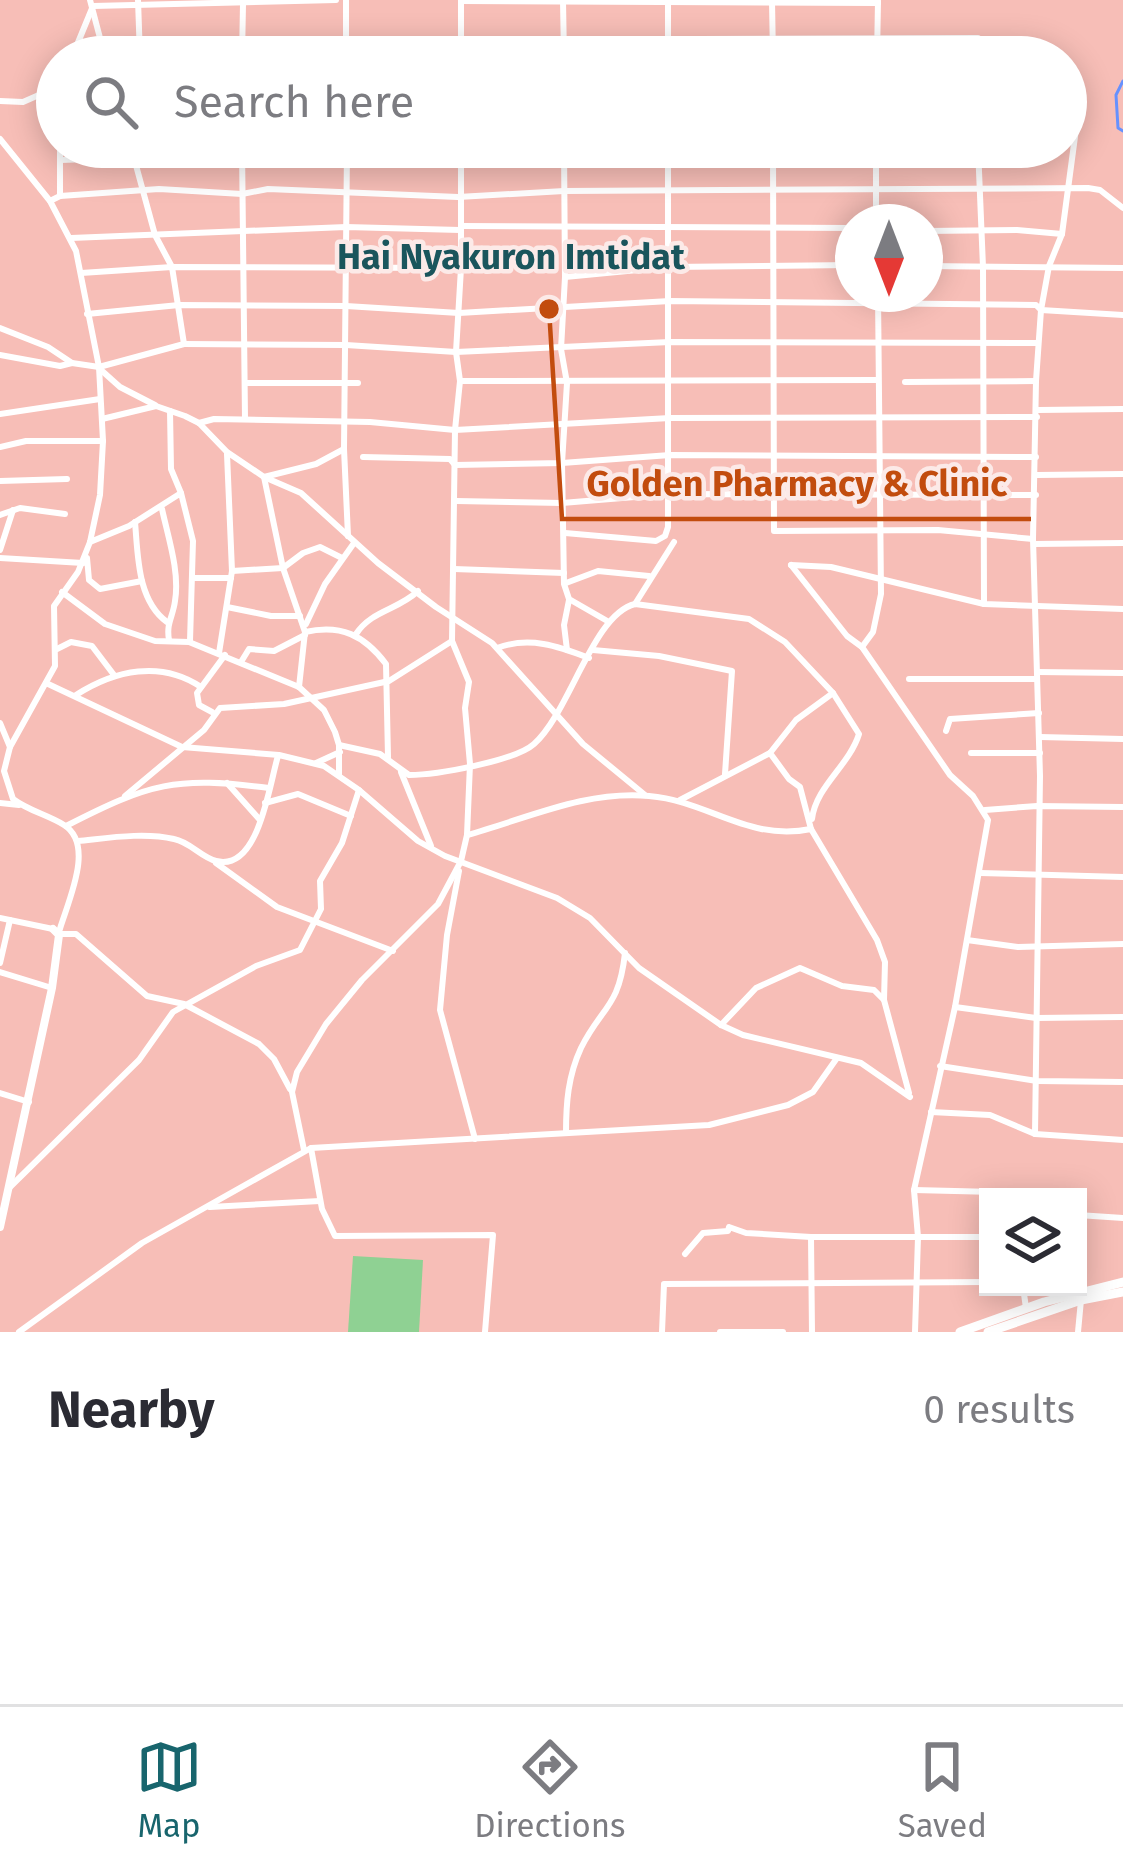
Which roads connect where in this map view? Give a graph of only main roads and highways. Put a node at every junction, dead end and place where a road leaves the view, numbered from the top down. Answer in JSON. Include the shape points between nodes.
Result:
{"nodes":[{"id":1,"x":1123,"y":1282,"type":"edge"},
{"id":2,"x":1123,"y":1292,"type":"edge"},
{"id":3,"x":1045,"y":1307,"type":"junction"},
{"id":4,"x":960,"y":1332,"type":"edge"},
{"id":5,"x":988,"y":1332,"type":"edge"}],
"edges":[{"from":1,"to":3,"type":"main road"},
{"from":2,"to":3,"type":"main road"},
{"from":3,"to":4,"type":"main road"},
{"from":3,"to":5,"type":"main road"}]}
